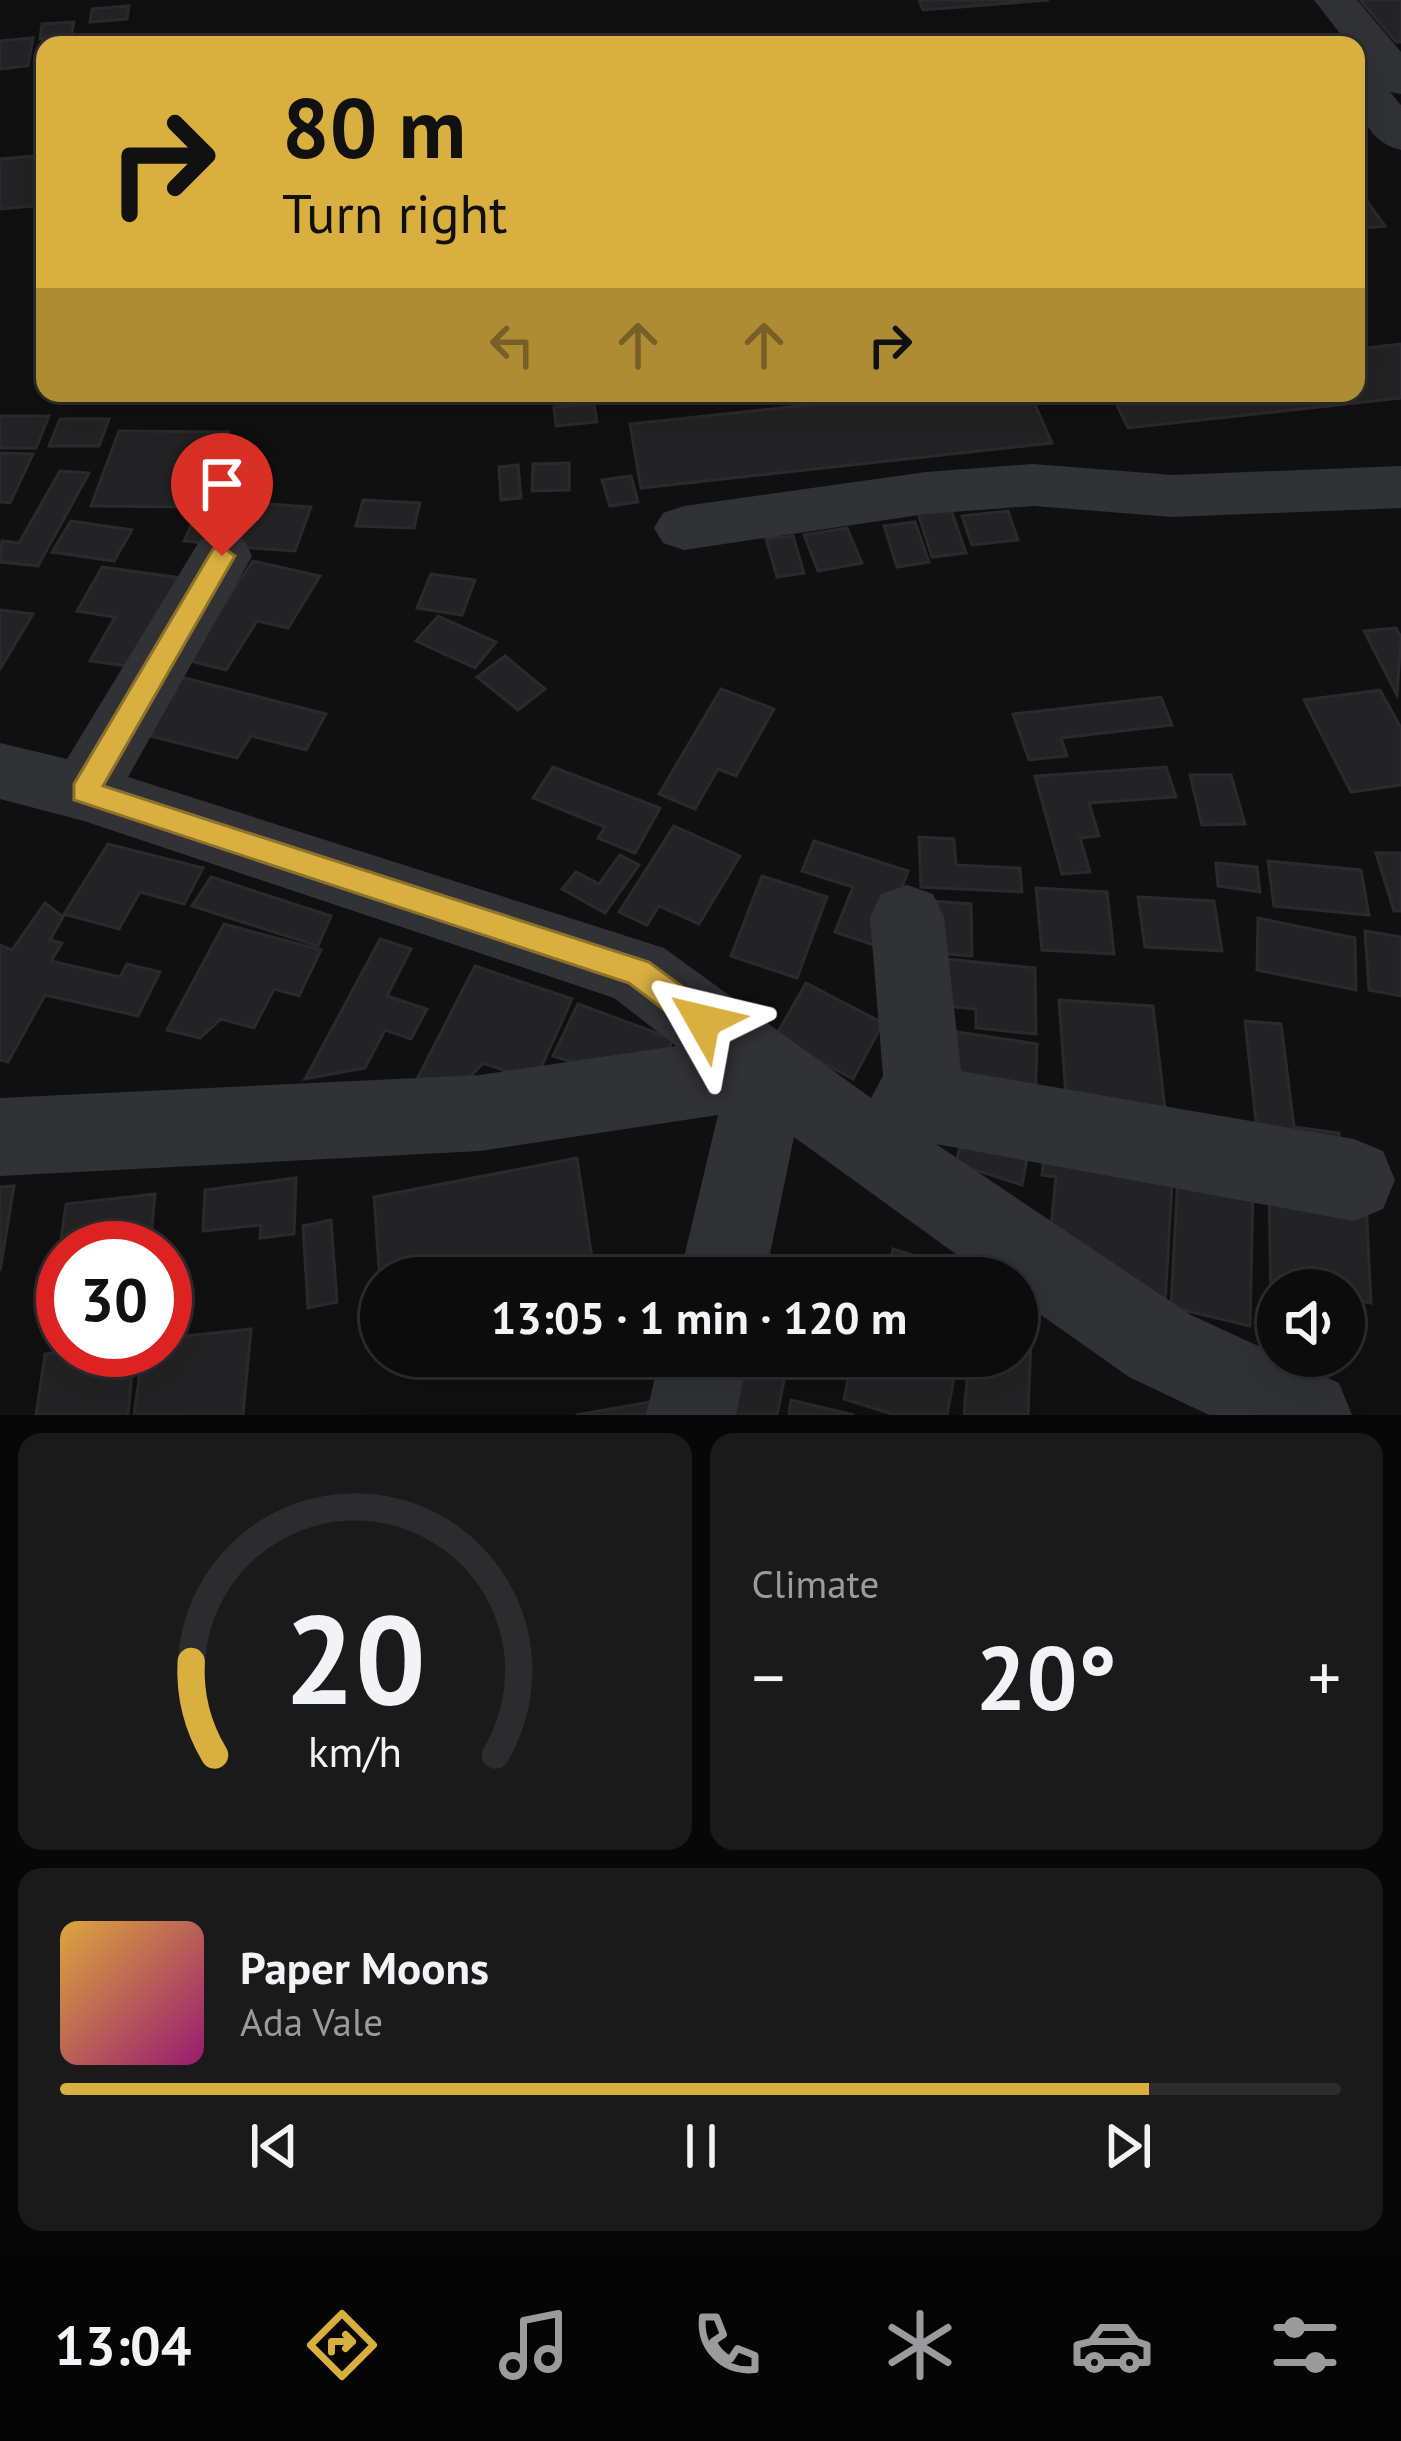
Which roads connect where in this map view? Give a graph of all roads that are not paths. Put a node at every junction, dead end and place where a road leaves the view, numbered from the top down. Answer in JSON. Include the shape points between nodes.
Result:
{"nodes":[{"id":1,"x":1295,"y":0,"type":"edge"},
{"id":2,"x":1335,"y":0,"type":"edge"},
{"id":3,"x":1323,"y":36,"type":"edge"},
{"id":4,"x":1364,"y":36,"type":"edge"},
{"id":5,"x":1365,"y":37,"type":"edge"},
{"id":6,"x":1401,"y":81,"type":"edge"},
{"id":7,"x":1365,"y":89,"type":"edge"},
{"id":8,"x":1399,"y":130,"type":"edge"},
{"id":9,"x":1401,"y":487,"type":"edge"},
{"id":10,"x":684,"y":528,"type":"dead end"},
{"id":11,"x":222,"y":556,"type":"dead end"},
{"id":12,"x":0,"y":771,"type":"edge"},
{"id":13,"x":84,"y":792,"type":"junction"},
{"id":14,"x":908,"y":917,"type":"dead end"},
{"id":15,"x":768,"y":1070,"type":"junction"},
{"id":16,"x":897,"y":1126,"type":"junction"},
{"id":17,"x":0,"y":1137,"type":"edge"},
{"id":18,"x":1354,"y":1180,"type":"dead end"},
{"id":19,"x":727,"y":1257,"type":"edge"},
{"id":20,"x":699,"y":1377,"type":"edge"},
{"id":21,"x":691,"y":1415,"type":"edge"},
{"id":22,"x":1306,"y":1415,"type":"edge"}],
"edges":[{"from":1,"to":3,"type":"street"},
{"from":2,"to":4,"type":"street"},
{"from":5,"to":6,"type":"street"},
{"from":7,"to":8,"type":"street"},
{"from":9,"to":10,"type":"street","via":[[1173,496],[1033,485]]},
{"from":11,"to":13,"type":"street"},
{"from":12,"to":13,"type":"street"},
{"from":13,"to":15,"type":"street","via":[[638,972]]},
{"from":14,"to":16,"type":"street","via":[[922,1076]]},
{"from":15,"to":16,"type":"street"},
{"from":15,"to":17,"type":"street","via":[[480,1112]]},
{"from":15,"to":19,"type":"street"},
{"from":16,"to":18,"type":"street"},
{"from":16,"to":22,"type":"street","via":[[1160,1346]]},
{"from":20,"to":21,"type":"street"}]}
